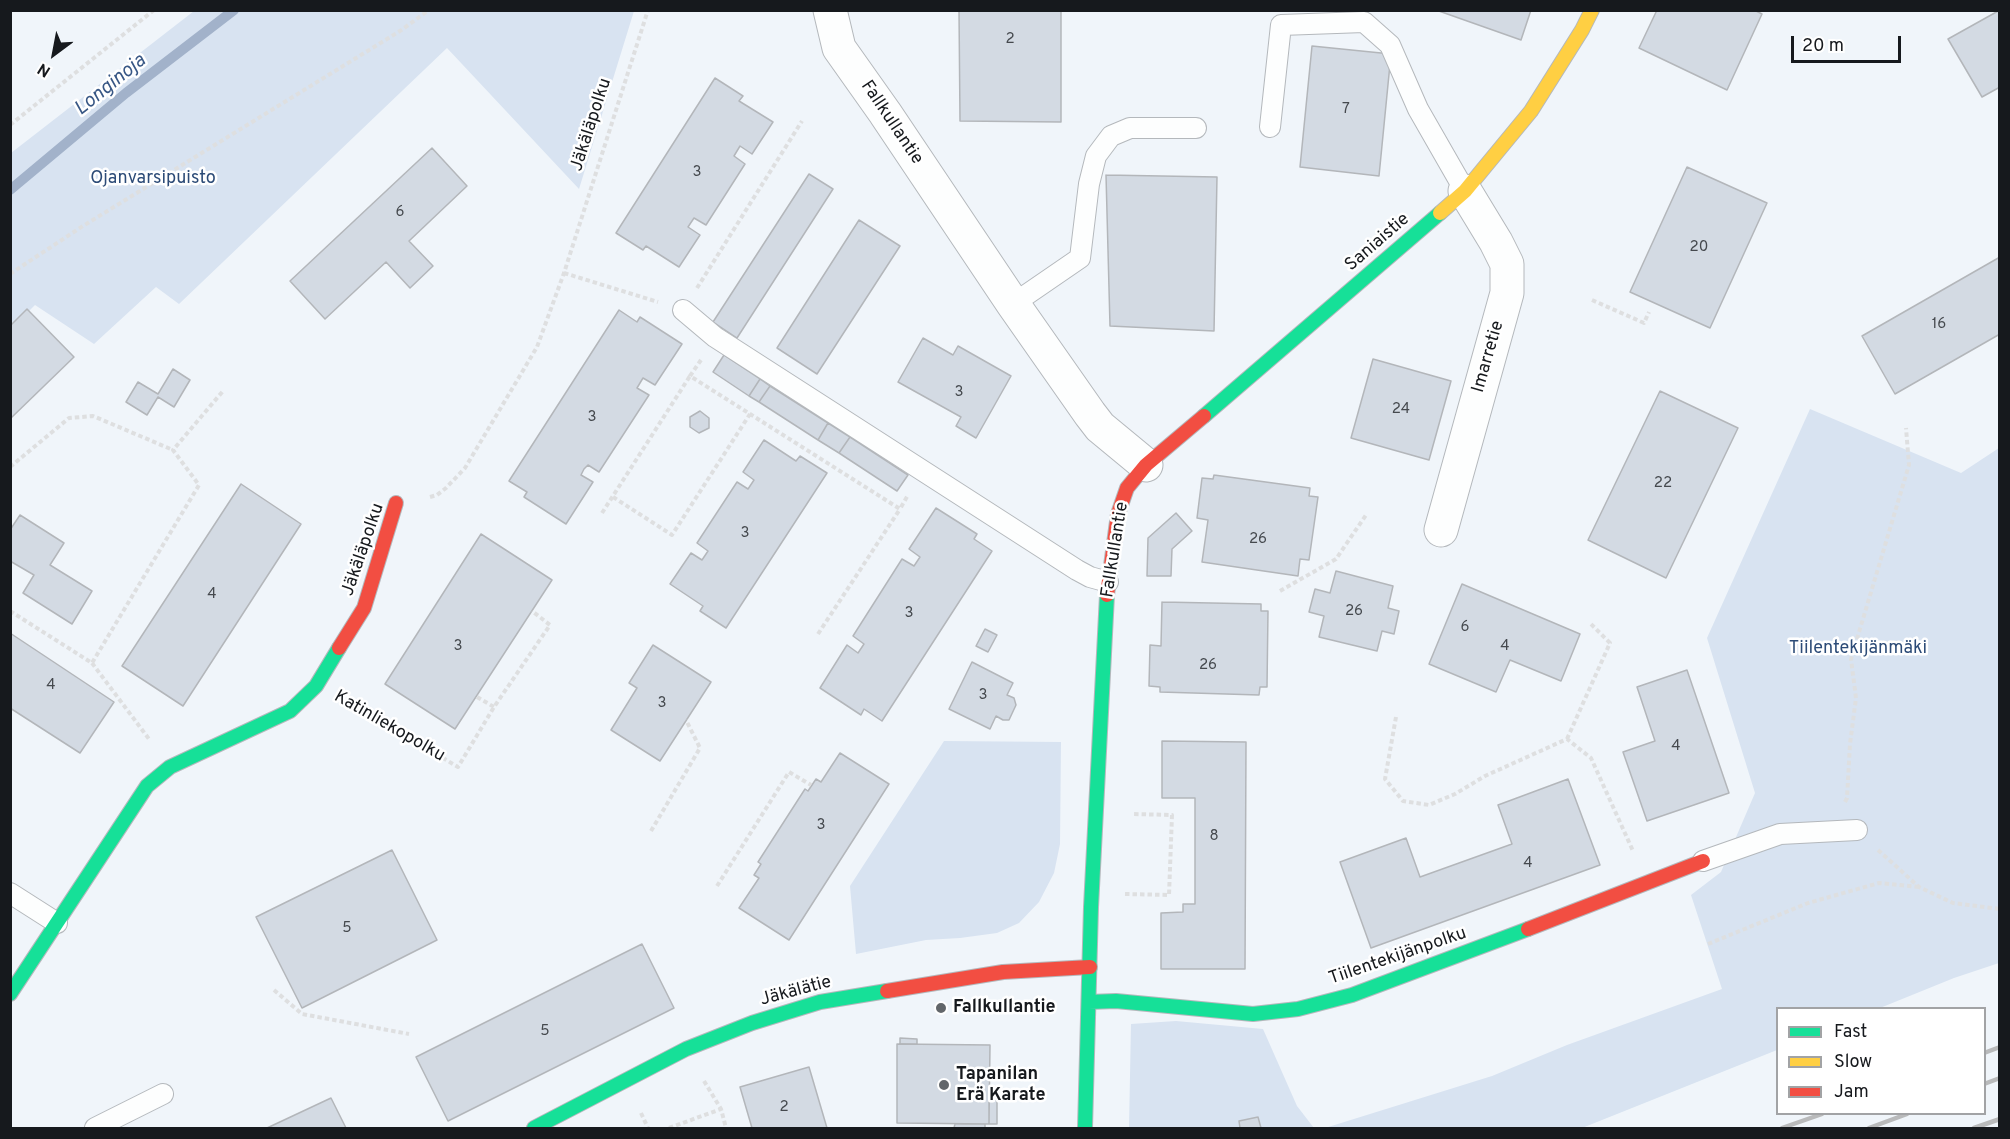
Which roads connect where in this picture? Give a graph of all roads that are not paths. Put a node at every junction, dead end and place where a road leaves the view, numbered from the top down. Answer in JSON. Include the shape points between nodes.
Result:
{"nodes":[{"id":1,"x":830,"y":10,"type":"edge"},
{"id":2,"x":1592,"y":10,"type":"edge"},
{"id":3,"x":1270,"y":127,"type":"dead end"},
{"id":4,"x":1196,"y":128,"type":"dead end"},
{"id":5,"x":1465,"y":191,"type":"junction"},
{"id":6,"x":1013,"y":304,"type":"junction"},
{"id":7,"x":683,"y":310,"type":"road end"},
{"id":8,"x":1146,"y":465,"type":"junction"},
{"id":9,"x":396,"y":503,"type":"road end"},
{"id":10,"x":1441,"y":530,"type":"dead end"},
{"id":11,"x":1108,"y":582,"type":"junction"},
{"id":12,"x":1857,"y":830,"type":"road end"},
{"id":13,"x":1704,"y":861,"type":"joint"},
{"id":14,"x":10,"y":893,"type":"edge"},
{"id":15,"x":57,"y":923,"type":"junction"},
{"id":16,"x":1090,"y":967,"type":"junction"},
{"id":17,"x":10,"y":994,"type":"edge"},
{"id":18,"x":1089,"y":1002,"type":"junction"},
{"id":19,"x":163,"y":1094,"type":"dead end"},
{"id":20,"x":95,"y":1128,"type":"edge"},
{"id":21,"x":534,"y":1128,"type":"edge"},
{"id":22,"x":1085,"y":1128,"type":"edge"}],
"edges":[{"from":1,"to":6,"type":"street","name":"Fallkullantie","via":[[839,48]]},
{"from":2,"to":5,"type":"street","name":"Saniaistie","via":[[1531,111]]},
{"from":3,"to":5,"type":"lane","via":[[1281,25],[1364,22],[1390,45],[1418,109]]},
{"from":4,"to":6,"type":"lane","via":[[1130,128],[1111,136],[1096,156],[1080,258]]},
{"from":5,"to":8,"type":"street","name":"Saniaistie"},
{"from":5,"to":10,"type":"street","name":"Imarretie","via":[[1507,264],[1507,293]]},
{"from":6,"to":8,"type":"street","name":"Fallkullantie","via":[[1089,414]]},
{"from":7,"to":11,"type":"lane","via":[[716,337],[1077,570]]},
{"from":8,"to":11,"type":"street","name":"Fallkullantie","via":[[1127,488],[1118,514]]},
{"from":9,"to":15,"type":"street","name":"Jäkäläpolku","via":[[364,608],[316,686],[290,711],[170,767],[147,786]]},
{"from":11,"to":16,"type":"street","name":"Fallkullantie"},
{"from":12,"to":13,"type":"lane","via":[[1780,834]]},
{"from":13,"to":18,"type":"street","name":"Tiilentekijänpolku","via":[[1352,995],[1298,1009],[1253,1014]]},
{"from":14,"to":15,"type":"lane"},
{"from":15,"to":17,"type":"street","name":"Jäkäläpolku"},
{"from":16,"to":18,"type":"street","name":"Fallkullantie"},
{"from":16,"to":21,"type":"street","name":"Jäkälätie","via":[[1003,972],[820,1002],[686,1049]]},
{"from":18,"to":22,"type":"street","name":"Fallkullantie"},
{"from":19,"to":20,"type":"lane"}]}
